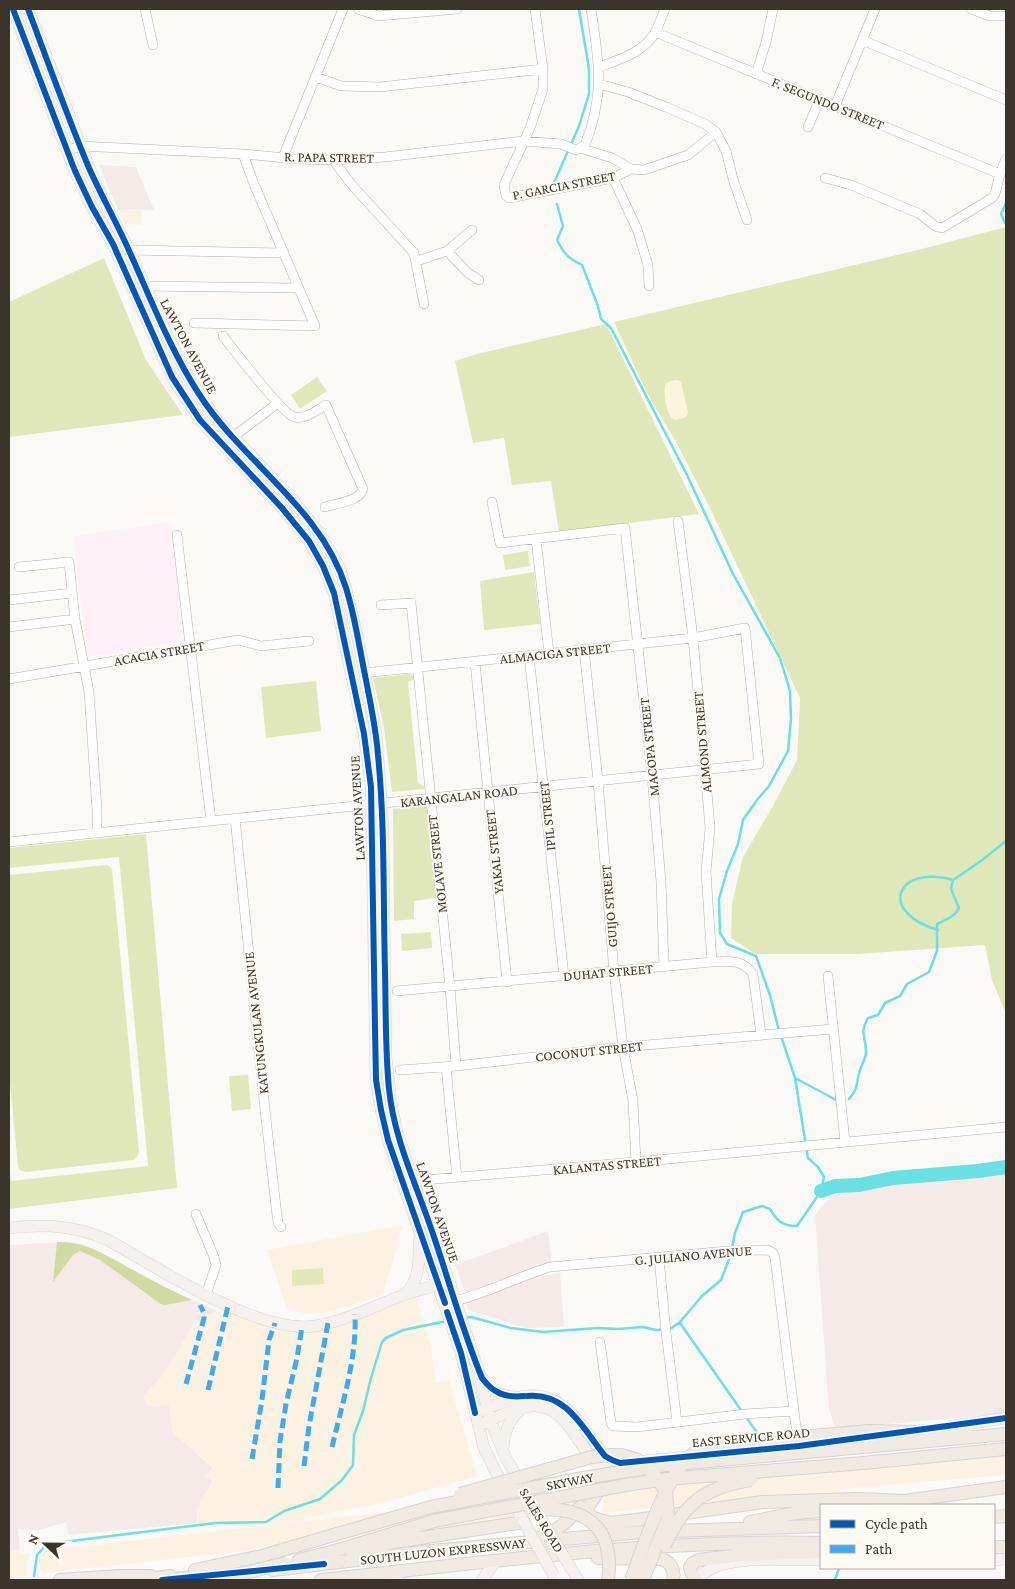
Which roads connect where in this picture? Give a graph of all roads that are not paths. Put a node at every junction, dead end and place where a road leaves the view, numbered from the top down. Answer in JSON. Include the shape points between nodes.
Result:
{"nodes":[{"id":1,"x":13,"y":9,"type":"edge"},
{"id":2,"x":28,"y":9,"type":"edge"},
{"id":3,"x":145,"y":9,"type":"edge"},
{"id":4,"x":343,"y":9,"type":"edge"},
{"id":5,"x":358,"y":9,"type":"edge"},
{"id":6,"x":457,"y":9,"type":"edge"},
{"id":7,"x":535,"y":9,"type":"edge"},
{"id":8,"x":591,"y":9,"type":"edge"},
{"id":9,"x":665,"y":9,"type":"edge"},
{"id":10,"x":773,"y":9,"type":"edge"},
{"id":11,"x":875,"y":9,"type":"edge"},
{"id":12,"x":971,"y":9,"type":"edge"},
{"id":13,"x":1006,"y":16,"type":"edge"},
{"id":14,"x":655,"y":32,"type":"junction"},
{"id":15,"x":862,"y":40,"type":"junction"},
{"id":16,"x":153,"y":44,"type":"dead end"},
{"id":17,"x":599,"y":67,"type":"junction"},
{"id":18,"x":543,"y":69,"type":"junction"},
{"id":19,"x":756,"y":74,"type":"junction"},
{"id":20,"x":316,"y":77,"type":"junction"},
{"id":21,"x":599,"y":84,"type":"junction"},
{"id":22,"x":820,"y":99,"type":"junction"},
{"id":23,"x":1006,"y":100,"type":"edge"},
{"id":24,"x":835,"y":106,"type":"junction"},
{"id":25,"x":808,"y":127,"type":"dead end"},
{"id":26,"x":716,"y":132,"type":"junction"},
{"id":27,"x":523,"y":141,"type":"junction"},
{"id":28,"x":80,"y":146,"type":"junction"},
{"id":29,"x":578,"y":149,"type":"junction"},
{"id":30,"x":67,"y":151,"type":"junction"},
{"id":31,"x":243,"y":154,"type":"junction"},
{"id":32,"x":283,"y":157,"type":"junction"},
{"id":33,"x":1006,"y":159,"type":"edge"},
{"id":34,"x":333,"y":160,"type":"junction"},
{"id":35,"x":631,"y":169,"type":"junction"},
{"id":36,"x":1000,"y":174,"type":"junction"},
{"id":37,"x":613,"y":178,"type":"junction"},
{"id":38,"x":825,"y":178,"type":"dead end"},
{"id":39,"x":747,"y":220,"type":"dead end"},
{"id":40,"x":472,"y":230,"type":"dead end"},
{"id":41,"x":129,"y":250,"type":"junction"},
{"id":42,"x":447,"y":251,"type":"junction"},
{"id":43,"x":284,"y":253,"type":"junction"},
{"id":44,"x":417,"y":261,"type":"junction"},
{"id":45,"x":479,"y":280,"type":"dead end"},
{"id":46,"x":144,"y":286,"type":"junction"},
{"id":47,"x":650,"y":286,"type":"dead end"},
{"id":48,"x":298,"y":288,"type":"junction"},
{"id":49,"x":424,"y":304,"type":"dead end"},
{"id":50,"x":194,"y":322,"type":"dead end"},
{"id":51,"x":223,"y":336,"type":"dead end"},
{"id":52,"x":278,"y":403,"type":"junction"},
{"id":53,"x":233,"y":437,"type":"junction"},
{"id":54,"x":492,"y":502,"type":"dead end"},
{"id":55,"x":325,"y":507,"type":"dead end"},
{"id":56,"x":678,"y":522,"type":"dead end"},
{"id":57,"x":177,"y":535,"type":"dead end"},
{"id":58,"x":536,"y":539,"type":"junction"},
{"id":59,"x":19,"y":567,"type":"dead end"},
{"id":60,"x":72,"y":593,"type":"junction"},
{"id":61,"x":9,"y":600,"type":"edge"},
{"id":62,"x":381,"y":605,"type":"dead end"},
{"id":63,"x":75,"y":619,"type":"junction"},
{"id":64,"x":9,"y":627,"type":"edge"},
{"id":65,"x":693,"y":638,"type":"junction"},
{"id":66,"x":309,"y":641,"type":"dead end"},
{"id":67,"x":638,"y":644,"type":"junction"},
{"id":68,"x":191,"y":648,"type":"junction"},
{"id":69,"x":584,"y":649,"type":"junction"},
{"id":70,"x":549,"y":653,"type":"junction"},
{"id":71,"x":529,"y":656,"type":"junction"},
{"id":72,"x":474,"y":662,"type":"junction"},
{"id":73,"x":84,"y":666,"type":"junction"},
{"id":74,"x":418,"y":668,"type":"junction"},
{"id":75,"x":364,"y":673,"type":"junction"},
{"id":76,"x":9,"y":679,"type":"edge"},
{"id":77,"x":759,"y":764,"type":"joint"},
{"id":78,"x":706,"y":769,"type":"junction"},
{"id":79,"x":652,"y":775,"type":"junction"},
{"id":80,"x":598,"y":781,"type":"junction"},
{"id":81,"x":544,"y":786,"type":"junction"},
{"id":82,"x":488,"y":792,"type":"junction"},
{"id":83,"x":431,"y":799,"type":"junction"},
{"id":84,"x":377,"y":804,"type":"junction"},
{"id":85,"x":235,"y":818,"type":"junction"},
{"id":86,"x":211,"y":821,"type":"junction"},
{"id":87,"x":97,"y":833,"type":"junction"},
{"id":88,"x":9,"y":842,"type":"edge"},
{"id":89,"x":712,"y":962,"type":"junction"},
{"id":90,"x":664,"y":967,"type":"junction"},
{"id":91,"x":614,"y":972,"type":"junction"},
{"id":92,"x":564,"y":976,"type":"junction"},
{"id":93,"x":828,"y":976,"type":"dead end"},
{"id":94,"x":507,"y":982,"type":"junction"},
{"id":95,"x":450,"y":986,"type":"junction"},
{"id":96,"x":397,"y":991,"type":"dead end"},
{"id":97,"x":833,"y":1028,"type":"junction"},
{"id":98,"x":761,"y":1034,"type":"junction"},
{"id":99,"x":623,"y":1047,"type":"junction"},
{"id":100,"x":456,"y":1066,"type":"junction"},
{"id":101,"x":446,"y":1067,"type":"junction"},
{"id":102,"x":400,"y":1070,"type":"dead end"},
{"id":103,"x":1006,"y":1127,"type":"edge"},
{"id":104,"x":845,"y":1142,"type":"junction"},
{"id":105,"x":636,"y":1162,"type":"junction"},
{"id":106,"x":457,"y":1178,"type":"junction"},
{"id":107,"x":413,"y":1181,"type":"junction"},
{"id":108,"x":196,"y":1214,"type":"dead end"},
{"id":109,"x":281,"y":1227,"type":"dead end"},
{"id":110,"x":9,"y":1228,"type":"edge"},
{"id":111,"x":419,"y":1231,"type":"junction"},
{"id":112,"x":659,"y":1258,"type":"junction"},
{"id":113,"x":443,"y":1283,"type":"junction"},
{"id":114,"x":206,"y":1295,"type":"junction"},
{"id":115,"x":404,"y":1295,"type":"junction"},
{"id":116,"x":451,"y":1307,"type":"junction"},
{"id":117,"x":459,"y":1330,"type":"junction"},
{"id":118,"x":600,"y":1342,"type":"dead end"},
{"id":119,"x":479,"y":1372,"type":"junction"},
{"id":120,"x":524,"y":1396,"type":"junction"},
{"id":121,"x":488,"y":1408,"type":"junction"},
{"id":122,"x":522,"y":1408,"type":"junction"},
{"id":123,"x":794,"y":1411,"type":"junction"},
{"id":124,"x":475,"y":1413,"type":"junction"},
{"id":125,"x":1006,"y":1418,"type":"edge"},
{"id":126,"x":490,"y":1420,"type":"junction"},
{"id":127,"x":678,"y":1422,"type":"junction"},
{"id":128,"x":478,"y":1426,"type":"junction"},
{"id":129,"x":1006,"y":1428,"type":"edge"},
{"id":130,"x":1006,"y":1434,"type":"edge"},
{"id":131,"x":1006,"y":1449,"type":"edge"},
{"id":132,"x":800,"y":1451,"type":"junction"},
{"id":133,"x":505,"y":1455,"type":"junction"},
{"id":134,"x":620,"y":1463,"type":"junction"},
{"id":135,"x":863,"y":1464,"type":"junction"},
{"id":136,"x":493,"y":1467,"type":"joint"},
{"id":137,"x":611,"y":1472,"type":"junction"},
{"id":138,"x":1006,"y":1487,"type":"edge"},
{"id":139,"x":904,"y":1501,"type":"junction"},
{"id":140,"x":886,"y":1504,"type":"edge"},
{"id":141,"x":820,"y":1511,"type":"edge"},
{"id":142,"x":434,"y":1521,"type":"junction"},
{"id":143,"x":524,"y":1522,"type":"junction"},
{"id":144,"x":820,"y":1526,"type":"edge"},
{"id":145,"x":723,"y":1528,"type":"junction"},
{"id":146,"x":337,"y":1534,"type":"junction"},
{"id":147,"x":529,"y":1542,"type":"junction"},
{"id":148,"x":820,"y":1543,"type":"edge"},
{"id":149,"x":579,"y":1552,"type":"junction"},
{"id":150,"x":820,"y":1552,"type":"edge"},
{"id":151,"x":820,"y":1560,"type":"edge"},
{"id":152,"x":496,"y":1562,"type":"junction"},
{"id":153,"x":286,"y":1563,"type":"junction"},
{"id":154,"x":324,"y":1564,"type":"junction"},
{"id":155,"x":366,"y":1575,"type":"junction"},
{"id":156,"x":164,"y":1578,"type":"edge"},
{"id":157,"x":556,"y":1578,"type":"edge"},
{"id":158,"x":60,"y":1580,"type":"edge"},
{"id":159,"x":143,"y":1580,"type":"edge"},
{"id":160,"x":216,"y":1580,"type":"edge"},
{"id":161,"x":245,"y":1580,"type":"edge"},
{"id":162,"x":321,"y":1580,"type":"edge"},
{"id":163,"x":398,"y":1580,"type":"edge"},
{"id":164,"x":482,"y":1580,"type":"edge"},
{"id":165,"x":578,"y":1580,"type":"edge"},
{"id":166,"x":608,"y":1580,"type":"edge"},
{"id":167,"x":631,"y":1580,"type":"edge"},
{"id":168,"x":643,"y":1580,"type":"edge"},
{"id":169,"x":651,"y":1580,"type":"edge"},
{"id":170,"x":674,"y":1580,"type":"edge"},
{"id":171,"x":695,"y":1580,"type":"edge"}],
"edges":[{"from":1,"to":30,"type":"main road","name":"LAWTON AVENUE"},
{"from":2,"to":28,"type":"main road","name":"LAWTON AVENUE"},
{"from":3,"to":16,"type":"street"},
{"from":4,"to":20,"type":"street"},
{"from":5,"to":6,"type":"street","via":[[378,16]]},
{"from":7,"to":18,"type":"street","name":"P. GARCIA STREET"},
{"from":8,"to":17,"type":"street"},
{"from":9,"to":14,"type":"street"},
{"from":10,"to":19,"type":"street"},
{"from":11,"to":15,"type":"street"},
{"from":12,"to":13,"type":"street","via":[[990,16]]},
{"from":14,"to":17,"type":"street","via":[[631,55]]},
{"from":14,"to":19,"type":"street","name":"F. SEGUNDO STREET"},
{"from":15,"to":23,"type":"street"},
{"from":15,"to":24,"type":"street"},
{"from":17,"to":21,"type":"street"},
{"from":18,"to":20,"type":"street","via":[[380,88],[341,86]]},
{"from":18,"to":27,"type":"street","name":"P. GARCIA STREET","via":[[543,89]]},
{"from":19,"to":22,"type":"street","name":"F. SEGUNDO STREET"},
{"from":20,"to":32,"type":"street"},
{"from":21,"to":26,"type":"street","via":[[666,107]]},
{"from":21,"to":29,"type":"street","via":[[593,125],[585,145]]},
{"from":22,"to":24,"type":"street","name":"F. SEGUNDO STREET"},
{"from":22,"to":25,"type":"street"},
{"from":24,"to":36,"type":"street","name":"F. SEGUNDO STREET"},
{"from":26,"to":35,"type":"street","name":"P. GARCIA STREET","via":[[688,155],[644,170]]},
{"from":26,"to":39,"type":"street","via":[[726,151]]},
{"from":27,"to":29,"type":"street","name":"R. PAPA STREET","via":[[561,144]]},
{"from":27,"to":34,"type":"street","name":"R. PAPA STREET"},
{"from":27,"to":37,"type":"street","name":"P. GARCIA STREET","via":[[504,185],[509,198]]},
{"from":28,"to":30,"type":"street"},
{"from":28,"to":31,"type":"street","name":"R. PAPA STREET"},
{"from":28,"to":41,"type":"main road","name":"LAWTON AVENUE"},
{"from":29,"to":35,"type":"street","name":"R. PAPA STREET","via":[[612,158]]},
{"from":30,"to":84,"type":"main road","name":"LAWTON AVENUE","via":[[113,244],[162,358],[186,400],[200,420],[309,541],[323,566],[338,610],[364,734],[371,787]]},
{"from":31,"to":32,"type":"street","name":"R. PAPA STREET"},
{"from":31,"to":43,"type":"street"},
{"from":32,"to":34,"type":"street","name":"R. PAPA STREET"},
{"from":33,"to":36,"type":"street"},
{"from":34,"to":44,"type":"street","via":[[414,253]]},
{"from":35,"to":37,"type":"street","name":"P. GARCIA STREET"},
{"from":36,"to":38,"type":"street","via":[[992,198],[942,228],[920,214],[851,185]]},
{"from":37,"to":47,"type":"street","via":[[637,229]]},
{"from":40,"to":42,"type":"street"},
{"from":41,"to":43,"type":"street"},
{"from":41,"to":46,"type":"main road","name":"LAWTON AVENUE"},
{"from":42,"to":44,"type":"street"},
{"from":42,"to":45,"type":"street"},
{"from":43,"to":48,"type":"street"},
{"from":44,"to":49,"type":"street"},
{"from":46,"to":48,"type":"street"},
{"from":46,"to":53,"type":"main road","name":"LAWTON AVENUE","via":[[192,383]]},
{"from":48,"to":50,"type":"street","via":[[315,326]]},
{"from":51,"to":52,"type":"street"},
{"from":52,"to":53,"type":"street"},
{"from":52,"to":55,"type":"street","via":[[296,417],[306,416],[326,405],[363,492],[358,497]]},
{"from":53,"to":75,"type":"main road","name":"LAWTON AVENUE","via":[[296,504],[331,552],[346,589]]},
{"from":54,"to":58,"type":"street","via":[[500,543]]},
{"from":56,"to":65,"type":"street","name":"ALMOND STREET"},
{"from":57,"to":68,"type":"street"},
{"from":58,"to":67,"type":"street","name":"MACOPA STREET","via":[[624,528]]},
{"from":58,"to":70,"type":"street"},
{"from":59,"to":60,"type":"street","via":[[68,562]]},
{"from":60,"to":61,"type":"street"},
{"from":60,"to":63,"type":"street"},
{"from":62,"to":74,"type":"street","name":"MOLAVE STREET","via":[[411,603]]},
{"from":63,"to":64,"type":"street"},
{"from":63,"to":73,"type":"street"},
{"from":65,"to":67,"type":"street","name":"ALMACIGA STREET"},
{"from":65,"to":77,"type":"street","name":"ALMACIGA STREET","via":[[745,628]]},
{"from":65,"to":78,"type":"street","name":"ALMOND STREET"},
{"from":66,"to":68,"type":"street","name":"ACACIA STREET","via":[[261,646],[238,640]]},
{"from":67,"to":69,"type":"street","name":"ALMACIGA STREET"},
{"from":67,"to":79,"type":"street","name":"MACOPA STREET"},
{"from":68,"to":73,"type":"street","name":"ACACIA STREET"},
{"from":68,"to":86,"type":"street"},
{"from":69,"to":70,"type":"street","name":"ALMACIGA STREET"},
{"from":69,"to":80,"type":"street","name":"GUIJO STREET"},
{"from":70,"to":71,"type":"street","name":"ALMACIGA STREET"},
{"from":71,"to":72,"type":"street","name":"ALMACIGA STREET"},
{"from":71,"to":81,"type":"street","name":"IPIL STREET"},
{"from":72,"to":74,"type":"street","name":"ALMACIGA STREET"},
{"from":72,"to":82,"type":"street","name":"YAKAL STREET"},
{"from":73,"to":76,"type":"street","name":"ACACIA STREET"},
{"from":73,"to":87,"type":"street","via":[[89,692]]},
{"from":74,"to":75,"type":"street","name":"ALMACIGA STREET"},
{"from":74,"to":83,"type":"street","name":"MOLAVE STREET"},
{"from":75,"to":84,"type":"main road","name":"LAWTON AVENUE","via":[[376,732]]},
{"from":77,"to":78,"type":"street","name":"KARANGALAN ROAD"},
{"from":78,"to":79,"type":"street","name":"KARANGALAN ROAD"},
{"from":78,"to":89,"type":"street","name":"ALMOND STREET","via":[[710,828],[706,872]]},
{"from":79,"to":80,"type":"street","name":"KARANGALAN ROAD"},
{"from":79,"to":90,"type":"street","name":"MACOPA STREET"},
{"from":80,"to":81,"type":"street","name":"KARANGALAN ROAD"},
{"from":80,"to":91,"type":"street","name":"GUIJO STREET"},
{"from":81,"to":82,"type":"street","name":"KARANGALAN ROAD"},
{"from":81,"to":92,"type":"street","name":"IPIL STREET"},
{"from":82,"to":83,"type":"street","name":"KARANGALAN ROAD"},
{"from":82,"to":94,"type":"street","name":"YAKAL STREET"},
{"from":83,"to":84,"type":"street","name":"KARANGALAN ROAD"},
{"from":83,"to":95,"type":"street","name":"MOLAVE STREET"},
{"from":84,"to":85,"type":"street","name":"KARANGALAN ROAD"},
{"from":84,"to":107,"type":"main road","name":"LAWTON AVENUE","via":[[389,1093]]},
{"from":84,"to":111,"type":"main road","name":"LAWTON AVENUE","via":[[376,1080],[388,1140]]},
{"from":85,"to":86,"type":"street","name":"KARANGALAN ROAD"},
{"from":85,"to":109,"type":"street","name":"KATUNGKULAN AVENUE","via":[[266,1120]]},
{"from":86,"to":87,"type":"street","name":"KARANGALAN ROAD"},
{"from":87,"to":88,"type":"street","name":"KARANGALAN ROAD"},
{"from":89,"to":90,"type":"street","name":"DUHAT STREET"},
{"from":89,"to":98,"type":"street","name":"DUHAT STREET","via":[[729,961],[748,967],[752,974]]},
{"from":90,"to":91,"type":"street","name":"DUHAT STREET"},
{"from":91,"to":92,"type":"street","name":"DUHAT STREET"},
{"from":91,"to":99,"type":"street","name":"GUIJO STREET"},
{"from":92,"to":94,"type":"street","name":"DUHAT STREET"},
{"from":93,"to":97,"type":"street"},
{"from":94,"to":95,"type":"street","name":"DUHAT STREET"},
{"from":95,"to":96,"type":"street","name":"DUHAT STREET"},
{"from":95,"to":100,"type":"street","name":"MOLAVE STREET"},
{"from":97,"to":98,"type":"street","name":"COCONUT STREET"},
{"from":97,"to":104,"type":"street"},
{"from":98,"to":99,"type":"street","name":"COCONUT STREET"},
{"from":99,"to":100,"type":"street","name":"COCONUT STREET"},
{"from":99,"to":105,"type":"street","name":"GUIJO STREET","via":[[633,1100]]},
{"from":100,"to":101,"type":"street","name":"COCONUT STREET"},
{"from":101,"to":102,"type":"street","name":"COCONUT STREET"},
{"from":101,"to":106,"type":"street"},
{"from":103,"to":104,"type":"street"},
{"from":104,"to":105,"type":"street","name":"KALANTAS STREET"},
{"from":105,"to":106,"type":"street","name":"KALANTAS STREET"},
{"from":106,"to":107,"type":"street","name":"KALANTAS STREET"},
{"from":107,"to":113,"type":"main road","name":"LAWTON AVENUE","via":[[434,1236]]},
{"from":108,"to":114,"type":"street","via":[[216,1265]]},
{"from":110,"to":114,"type":"main road","via":[[59,1226],[89,1232]]},
{"from":111,"to":113,"type":"main road","name":"LAWTON AVENUE"},
{"from":111,"to":115,"type":"main road","via":[[415,1281]]},
{"from":112,"to":116,"type":"street","name":"G. JULIANO AVENUE","via":[[550,1267]]},
{"from":112,"to":123,"type":"street","name":"G. JULIANO AVENUE","via":[[740,1250],[768,1250],[773,1253]]},
{"from":112,"to":127,"type":"street"},
{"from":113,"to":115,"type":"main road"},
{"from":113,"to":116,"type":"main road","name":"LAWTON AVENUE"},
{"from":114,"to":115,"type":"main road","via":[[259,1317],[302,1327],[328,1323]]},
{"from":116,"to":117,"type":"main road","name":"LAWTON AVENUE"},
{"from":117,"to":119,"type":"main road","name":"LAWTON AVENUE"},
{"from":117,"to":124,"type":"main road","name":"LAWTON AVENUE"},
{"from":118,"to":127,"type":"street","via":[[612,1426],[637,1427]]},
{"from":119,"to":120,"type":"main road","via":[[496,1392],[510,1397]]},
{"from":119,"to":121,"type":"main road","name":"LAWTON AVENUE"},
{"from":120,"to":121,"type":"main road"},
{"from":120,"to":134,"type":"main road","via":[[543,1396],[563,1405],[606,1456]]},
{"from":121,"to":124,"type":"main road"},
{"from":121,"to":126,"type":"main road","name":"LAWTON AVENUE"},
{"from":122,"to":126,"type":"main road"},
{"from":122,"to":133,"type":"main road","via":[[508,1424]]},
{"from":122,"to":137,"type":"main road","via":[[538,1406],[558,1415],[596,1462]]},
{"from":123,"to":127,"type":"street"},
{"from":123,"to":132,"type":"street","name":"G. JULIANO AVENUE"},
{"from":124,"to":128,"type":"main road","name":"LAWTON AVENUE"},
{"from":125,"to":132,"type":"main road","name":"EAST SERVICE ROAD"},
{"from":126,"to":128,"type":"main road"},
{"from":126,"to":133,"type":"main road","name":"LAWTON AVENUE"},
{"from":128,"to":136,"type":"main road","name":"LAWTON AVENUE"},
{"from":129,"to":132,"type":"main road","name":"EAST SERVICE ROAD"},
{"from":129,"to":167,"type":"highway","bridge":true,"via":[[868,1431],[707,1447],[688,1458],[673,1480]]},
{"from":130,"to":146,"type":"highway","name":"SKYWAY","bridge":true,"via":[[624,1471],[432,1507]]},
{"from":131,"to":135,"type":"highway","name":"SKYWAY"},
{"from":132,"to":134,"type":"main road","name":"EAST SERVICE ROAD"},
{"from":132,"to":137,"type":"main road","name":"EAST SERVICE ROAD"},
{"from":133,"to":165,"type":"main road","name":"SALES ROAD","bridge":true},
{"from":134,"to":137,"type":"highway"},
{"from":135,"to":142,"type":"highway","name":"SKYWAY","bridge":true,"via":[[668,1479]]},
{"from":135,"to":169,"type":"highway","bridge":true,"via":[[736,1482],[714,1489],[689,1507],[674,1527]]},
{"from":136,"to":143,"type":"main road","name":"SALES ROAD","bridge":true},
{"from":137,"to":139,"type":"highway","via":[[587,1510],[593,1518],[608,1522],[763,1502]]},
{"from":137,"to":147,"type":"highway","via":[[565,1523]]},
{"from":138,"to":139,"type":"highway"},
{"from":139,"to":140,"type":"highway"},
{"from":141,"to":145,"type":"highway","name":"SOUTH LUZON EXPRESSWAY"},
{"from":142,"to":153,"type":"highway","name":"SKYWAY"},
{"from":142,"to":166,"type":"highway","bridge":true,"via":[[548,1508],[572,1512],[590,1521],[603,1535],[608,1547]]},
{"from":143,"to":154,"type":"highway","via":[[388,1543]]},
{"from":143,"to":157,"type":"main road","name":"SALES ROAD","bridge":true},
{"from":144,"to":145,"type":"highway","name":"SOUTH LUZON EXPRESSWAY"},
{"from":145,"to":147,"type":"highway","name":"SOUTH LUZON EXPRESSWAY"},
{"from":146,"to":156,"type":"highway","name":"SKYWAY","via":[[262,1556]]},
{"from":146,"to":168,"type":"highway","bridge":true,"via":[[414,1506],[592,1457],[622,1455],[638,1460],[660,1481],[666,1492],[668,1516]]},
{"from":147,"to":154,"type":"highway","name":"SOUTH LUZON EXPRESSWAY"},
{"from":148,"to":149,"type":"highway","name":"SOUTH LUZON EXPRESSWAY","via":[[705,1544]]},
{"from":149,"to":152,"type":"highway","name":"SOUTH LUZON EXPRESSWAY"},
{"from":149,"to":170,"type":"highway","via":[[604,1559],[661,1558],[670,1564]]},
{"from":150,"to":171,"type":"highway","via":[[701,1560],[691,1566]]},
{"from":151,"to":171,"type":"main road","via":[[723,1564]]},
{"from":152,"to":155,"type":"highway","name":"SOUTH LUZON EXPRESSWAY"},
{"from":152,"to":164,"type":"main road"},
{"from":153,"to":160,"type":"highway","name":"SKYWAY","bridge":true},
{"from":153,"to":161,"type":"highway","bridge":true},
{"from":154,"to":156,"type":"highway","name":"SOUTH LUZON EXPRESSWAY"},
{"from":155,"to":162,"type":"highway","name":"SOUTH LUZON EXPRESSWAY"},
{"from":155,"to":163,"type":"main road"},
{"from":156,"to":158,"type":"highway","via":[[118,1576]]},
{"from":156,"to":159,"type":"highway","name":"SKYWAY"}]}
